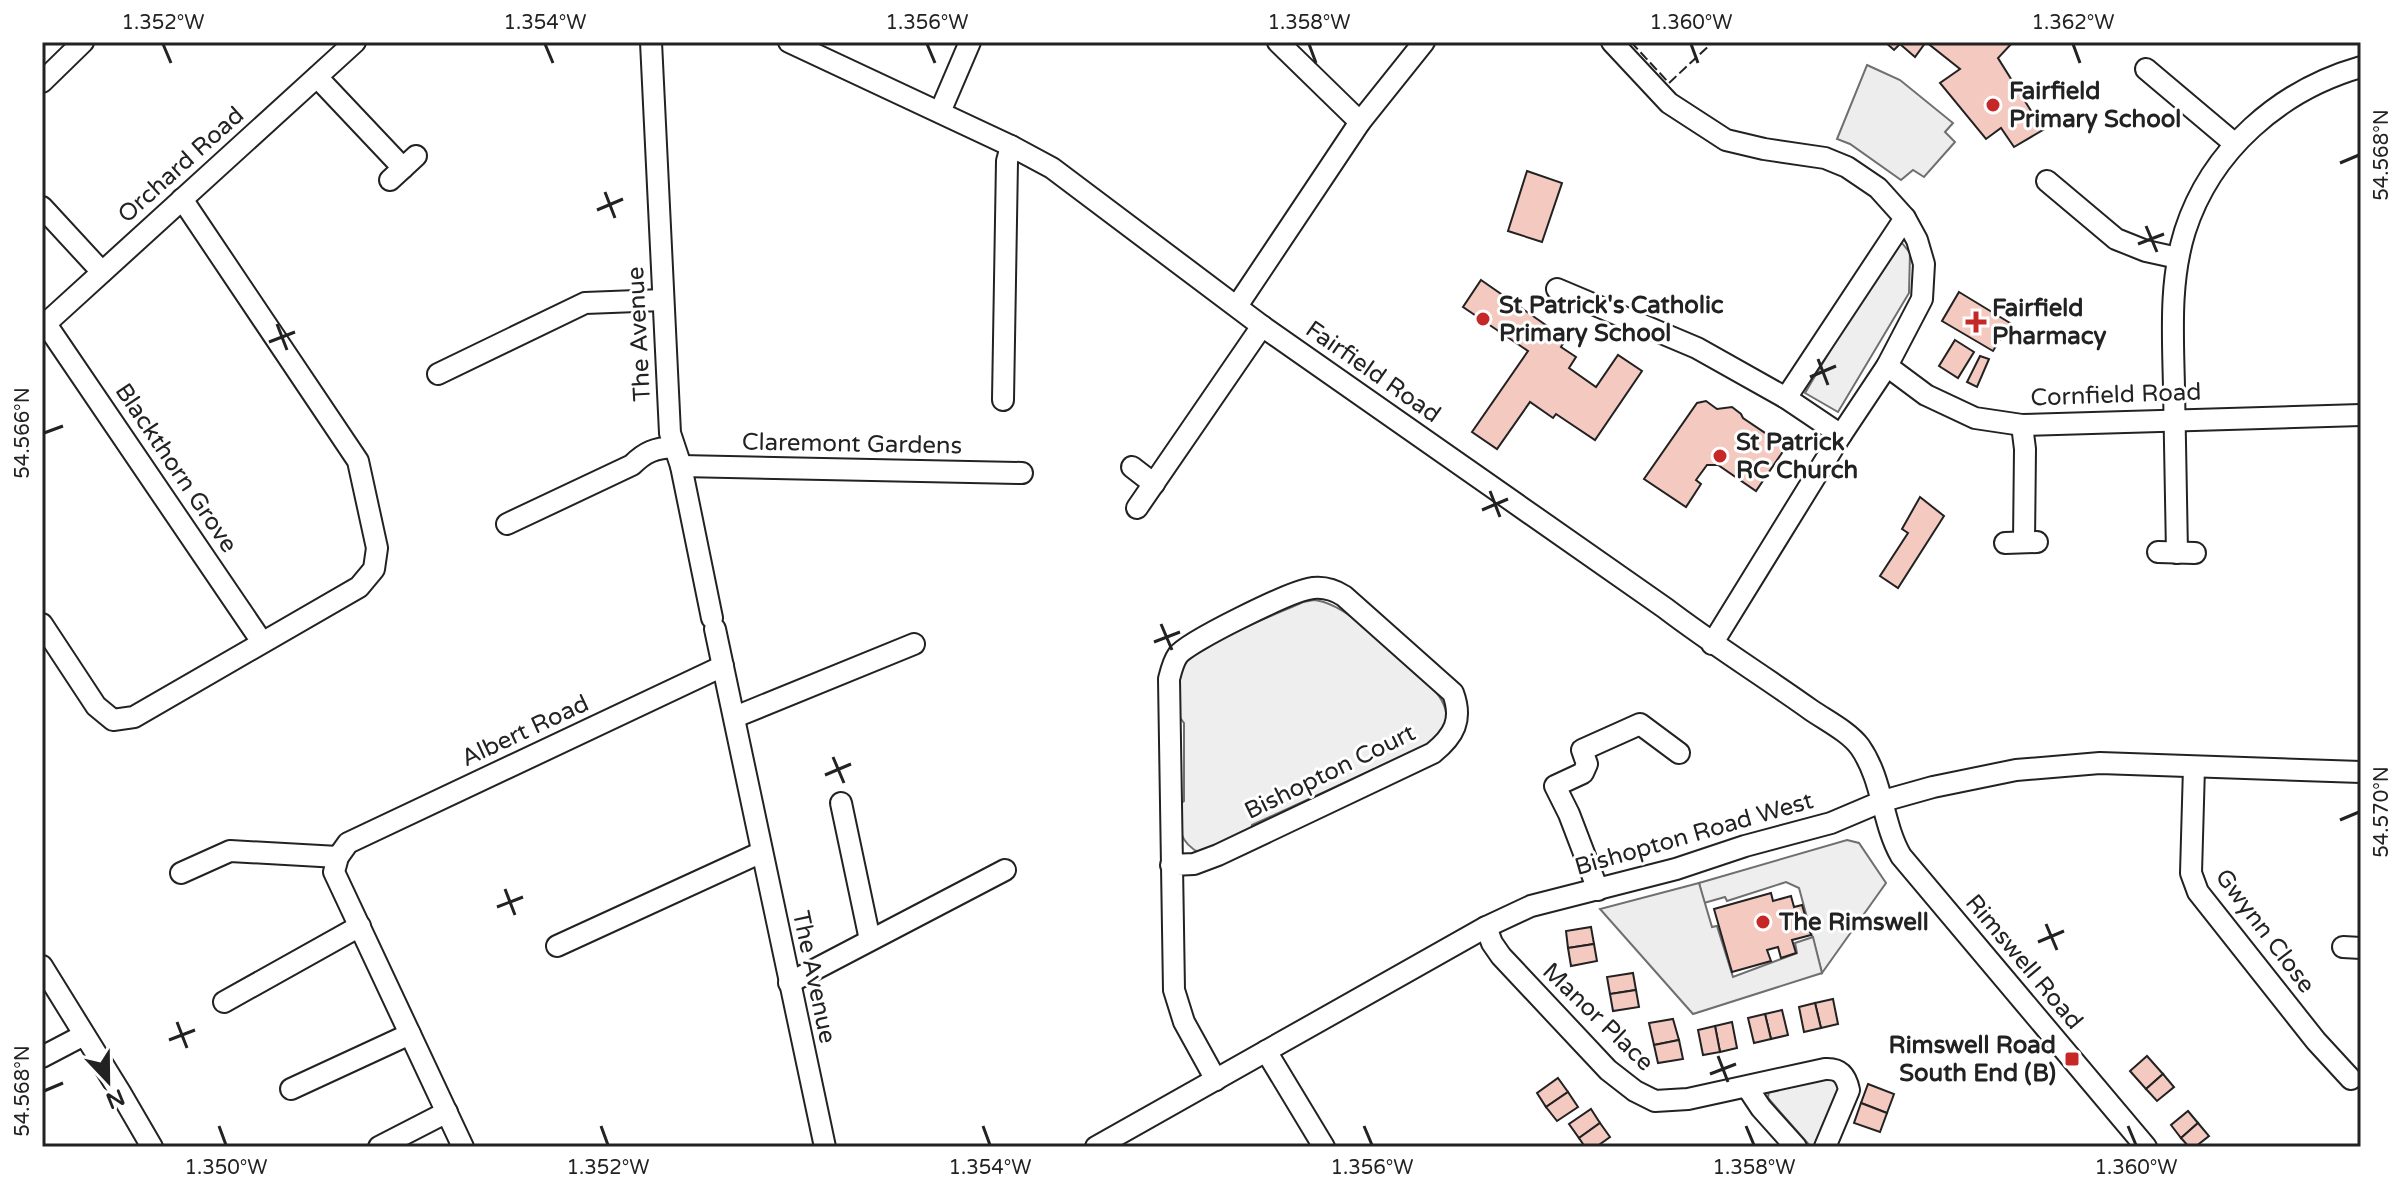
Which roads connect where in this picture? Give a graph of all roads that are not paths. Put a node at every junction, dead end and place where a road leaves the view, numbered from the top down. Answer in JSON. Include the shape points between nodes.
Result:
{"nodes":[{"id":1,"x":83,"y":42,"type":"edge"},
{"id":2,"x":355,"y":42,"type":"edge"},
{"id":3,"x":651,"y":42,"type":"edge"},
{"id":4,"x":789,"y":42,"type":"edge"},
{"id":5,"x":970,"y":42,"type":"edge"},
{"id":6,"x":1278,"y":42,"type":"edge"},
{"id":7,"x":1424,"y":42,"type":"edge"},
{"id":8,"x":1612,"y":42,"type":"edge"},
{"id":9,"x":2361,"y":67,"type":"edge"},
{"id":10,"x":2147,"y":68,"type":"dead end"},
{"id":11,"x":317,"y":77,"type":"junction"},
{"id":12,"x":42,"y":82,"type":"edge"},
{"id":13,"x":940,"y":112,"type":"junction"},
{"id":14,"x":1360,"y":122,"type":"junction"},
{"id":15,"x":2235,"y":144,"type":"junction"},
{"id":16,"x":1011,"y":146,"type":"junction"},
{"id":17,"x":403,"y":168,"type":"dead end"},
{"id":18,"x":2047,"y":181,"type":"dead end"},
{"id":19,"x":182,"y":199,"type":"junction"},
{"id":20,"x":42,"y":207,"type":"edge"},
{"id":21,"x":1905,"y":218,"type":"junction"},
{"id":22,"x":2178,"y":258,"type":"junction"},
{"id":23,"x":102,"y":272,"type":"junction"},
{"id":24,"x":1556,"y":290,"type":"dead end"},
{"id":25,"x":663,"y":300,"type":"junction"},
{"id":26,"x":1237,"y":306,"type":"junction"},
{"id":27,"x":44,"y":325,"type":"edge"},
{"id":28,"x":1262,"y":326,"type":"junction"},
{"id":29,"x":1887,"y":366,"type":"junction"},
{"id":30,"x":438,"y":374,"type":"dead end"},
{"id":31,"x":1786,"y":398,"type":"junction"},
{"id":32,"x":1003,"y":400,"type":"dead end"},
{"id":33,"x":2361,"y":415,"type":"edge"},
{"id":34,"x":2175,"y":420,"type":"junction"},
{"id":35,"x":2022,"y":425,"type":"junction"},
{"id":36,"x":1841,"y":435,"type":"junction"},
{"id":37,"x":677,"y":456,"type":"junction"},
{"id":38,"x":1132,"y":467,"type":"dead end"},
{"id":39,"x":1022,"y":473,"type":"dead end"},
{"id":40,"x":1154,"y":484,"type":"junction"},
{"id":41,"x":520,"y":494,"type":"dead end"},
{"id":42,"x":1137,"y":508,"type":"dead end"},
{"id":43,"x":530,"y":513,"type":"junction"},
{"id":44,"x":507,"y":524,"type":"dead end"},
{"id":45,"x":2022,"y":542,"type":"dead end"},
{"id":46,"x":2177,"y":553,"type":"dead end"},
{"id":47,"x":42,"y":624,"type":"edge"},
{"id":48,"x":262,"y":642,"type":"junction"},
{"id":49,"x":914,"y":644,"type":"dead end"},
{"id":50,"x":1712,"y":644,"type":"junction"},
{"id":51,"x":723,"y":666,"type":"junction"},
{"id":52,"x":735,"y":717,"type":"junction"},
{"id":53,"x":1679,"y":753,"type":"dead end"},
{"id":54,"x":2194,"y":767,"type":"junction"},
{"id":55,"x":2361,"y":772,"type":"edge"},
{"id":56,"x":1883,"y":801,"type":"junction"},
{"id":57,"x":841,"y":803,"type":"dead end"},
{"id":58,"x":343,"y":850,"type":"junction"},
{"id":59,"x":762,"y":852,"type":"junction"},
{"id":60,"x":1171,"y":865,"type":"junction"},
{"id":61,"x":1005,"y":870,"type":"dead end"},
{"id":62,"x":181,"y":873,"type":"dead end"},
{"id":63,"x":1598,"y":890,"type":"junction"},
{"id":64,"x":360,"y":926,"type":"junction"},
{"id":65,"x":1486,"y":927,"type":"junction"},
{"id":66,"x":870,"y":940,"type":"junction"},
{"id":67,"x":557,"y":946,"type":"dead end"},
{"id":68,"x":42,"y":966,"type":"edge"},
{"id":69,"x":789,"y":983,"type":"junction"},
{"id":70,"x":224,"y":1002,"type":"dead end"},
{"id":71,"x":410,"y":1034,"type":"junction"},
{"id":72,"x":84,"y":1035,"type":"junction"},
{"id":73,"x":1266,"y":1051,"type":"junction"},
{"id":74,"x":42,"y":1057,"type":"edge"},
{"id":75,"x":2345,"y":1067,"type":"dead end"},
{"id":76,"x":1216,"y":1080,"type":"junction"},
{"id":77,"x":1747,"y":1087,"type":"junction"},
{"id":78,"x":291,"y":1089,"type":"dead end"},
{"id":79,"x":447,"y":1112,"type":"junction"},
{"id":80,"x":152,"y":1147,"type":"edge"},
{"id":81,"x":379,"y":1147,"type":"edge"},
{"id":82,"x":463,"y":1147,"type":"edge"},
{"id":83,"x":825,"y":1147,"type":"edge"},
{"id":84,"x":1096,"y":1147,"type":"edge"},
{"id":85,"x":1324,"y":1147,"type":"edge"},
{"id":86,"x":1796,"y":1147,"type":"edge"},
{"id":87,"x":1825,"y":1147,"type":"edge"},
{"id":88,"x":2146,"y":1147,"type":"edge"}],
"edges":[{"from":1,"to":12,"type":"street"},
{"from":2,"to":11,"type":"street","name":"Orchard Road"},
{"from":3,"to":25,"type":"street","name":"The Avenue"},
{"from":4,"to":13,"type":"street","name":"Fairfield Road"},
{"from":5,"to":13,"type":"street"},
{"from":6,"to":14,"type":"street"},
{"from":7,"to":14,"type":"street"},
{"from":8,"to":21,"type":"street","via":[[1669,103],[1726,140],[1847,167],[1878,188]]},
{"from":9,"to":15,"type":"street","via":[[2297,93]]},
{"from":10,"to":15,"type":"street"},
{"from":11,"to":17,"type":"street"},
{"from":11,"to":19,"type":"street","name":"Orchard Road"},
{"from":13,"to":16,"type":"street","name":"Fairfield Road"},
{"from":14,"to":26,"type":"street"},
{"from":15,"to":22,"type":"street","via":[[2196,206]]},
{"from":16,"to":26,"type":"street","name":"Fairfield Road","via":[[1052,168]]},
{"from":16,"to":32,"type":"street"},
{"from":18,"to":22,"type":"street","via":[[2116,239]]},
{"from":19,"to":23,"type":"street","name":"Orchard Road"},
{"from":19,"to":48,"type":"street","via":[[358,461],[377,548],[374,569],[359,587]]},
{"from":20,"to":23,"type":"street"},
{"from":21,"to":29,"type":"street","via":[[1924,264],[1922,299]]},
{"from":21,"to":31,"type":"street"},
{"from":22,"to":34,"type":"street","via":[[2173,300]]},
{"from":23,"to":27,"type":"street","name":"Orchard Road"},
{"from":24,"to":31,"type":"street","via":[[1697,348]]},
{"from":25,"to":30,"type":"street","via":[[585,303]]},
{"from":25,"to":37,"type":"street","name":"The Avenue","via":[[670,433]]},
{"from":26,"to":28,"type":"street","name":"Fairfield Road"},
{"from":27,"to":48,"type":"street","name":"Blackthorn Grove"},
{"from":28,"to":40,"type":"street"},
{"from":28,"to":50,"type":"street","name":"Fairfield Road"},
{"from":29,"to":35,"type":"street","name":"Cornfield Road","via":[[1926,395],[1975,418]]},
{"from":29,"to":36,"type":"street"},
{"from":31,"to":36,"type":"street"},
{"from":33,"to":34,"type":"street","name":"Cornfield Road"},
{"from":34,"to":35,"type":"street","name":"Cornfield Road"},
{"from":34,"to":46,"type":"street"},
{"from":35,"to":45,"type":"street"},
{"from":36,"to":50,"type":"street"},
{"from":37,"to":39,"type":"street","name":"Claremont Gardens"},
{"from":37,"to":43,"type":"street","name":"Claremont Gardens","via":[[656,448],[632,465]]},
{"from":37,"to":51,"type":"street","name":"The Avenue"},
{"from":38,"to":40,"type":"street"},
{"from":40,"to":42,"type":"street"},
{"from":41,"to":43,"type":"street"},
{"from":43,"to":44,"type":"street","name":"Claremont Gardens"},
{"from":47,"to":48,"type":"street","via":[[96,706],[113,720],[134,717]]},
{"from":49,"to":52,"type":"street"},
{"from":50,"to":56,"type":"street","name":"Fairfield Road","via":[[1859,746]]},
{"from":51,"to":52,"type":"street","name":"The Avenue"},
{"from":51,"to":58,"type":"street","name":"Albert Road"},
{"from":52,"to":59,"type":"street","name":"The Avenue"},
{"from":53,"to":63,"type":"street","via":[[1640,724],[1582,750],[1587,764],[1583,773],[1555,786]]},
{"from":54,"to":55,"type":"street","name":"Bishopton Road West"},
{"from":54,"to":56,"type":"street","name":"Bishopton Road West","via":[[2100,763],[2016,770]]},
{"from":54,"to":75,"type":"street","name":"Gwynn Close","via":[[2191,873],[2198,892],[2316,1041]]},
{"from":56,"to":63,"type":"street","name":"Bishopton Road West","via":[[1831,823]]},
{"from":56,"to":88,"type":"street","name":"Rimswell Road","via":[[1901,856]]},
{"from":57,"to":66,"type":"street"},
{"from":58,"to":62,"type":"street","via":[[230,851]]},
{"from":58,"to":64,"type":"street","via":[[334,872]]},
{"from":59,"to":67,"type":"street"},
{"from":59,"to":69,"type":"street","name":"The Avenue"},
{"from":60,"to":60,"type":"street","name":"Bishopton Court","via":[[1169,679],[1178,656],[1199,639],[1301,591],[1335,590],[1453,693],[1457,723],[1449,740],[1433,753],[1218,855]]},
{"from":60,"to":76,"type":"street","name":"Bishopton Court","via":[[1174,990],[1184,1022]]},
{"from":61,"to":66,"type":"street"},
{"from":63,"to":65,"type":"street","name":"Bishopton Road West","via":[[1531,906]]},
{"from":64,"to":70,"type":"street"},
{"from":64,"to":71,"type":"street"},
{"from":65,"to":73,"type":"street","name":"Bishopton Road West"},
{"from":65,"to":77,"type":"street","name":"Manor Place","via":[[1513,970],[1608,1070],[1635,1091],[1670,1102]]},
{"from":66,"to":69,"type":"street"},
{"from":68,"to":72,"type":"street"},
{"from":69,"to":83,"type":"street","name":"The Avenue"},
{"from":71,"to":78,"type":"street"},
{"from":71,"to":79,"type":"street"},
{"from":72,"to":74,"type":"street"},
{"from":72,"to":80,"type":"street"},
{"from":73,"to":76,"type":"street","name":"Bishopton Road West"},
{"from":73,"to":85,"type":"street"},
{"from":76,"to":84,"type":"street","name":"Bishopton Road West"},
{"from":77,"to":86,"type":"street"},
{"from":77,"to":87,"type":"street","name":"Manor Place","via":[[1825,1069],[1842,1073],[1849,1090]]},
{"from":79,"to":81,"type":"street"},
{"from":79,"to":82,"type":"street"}]}
